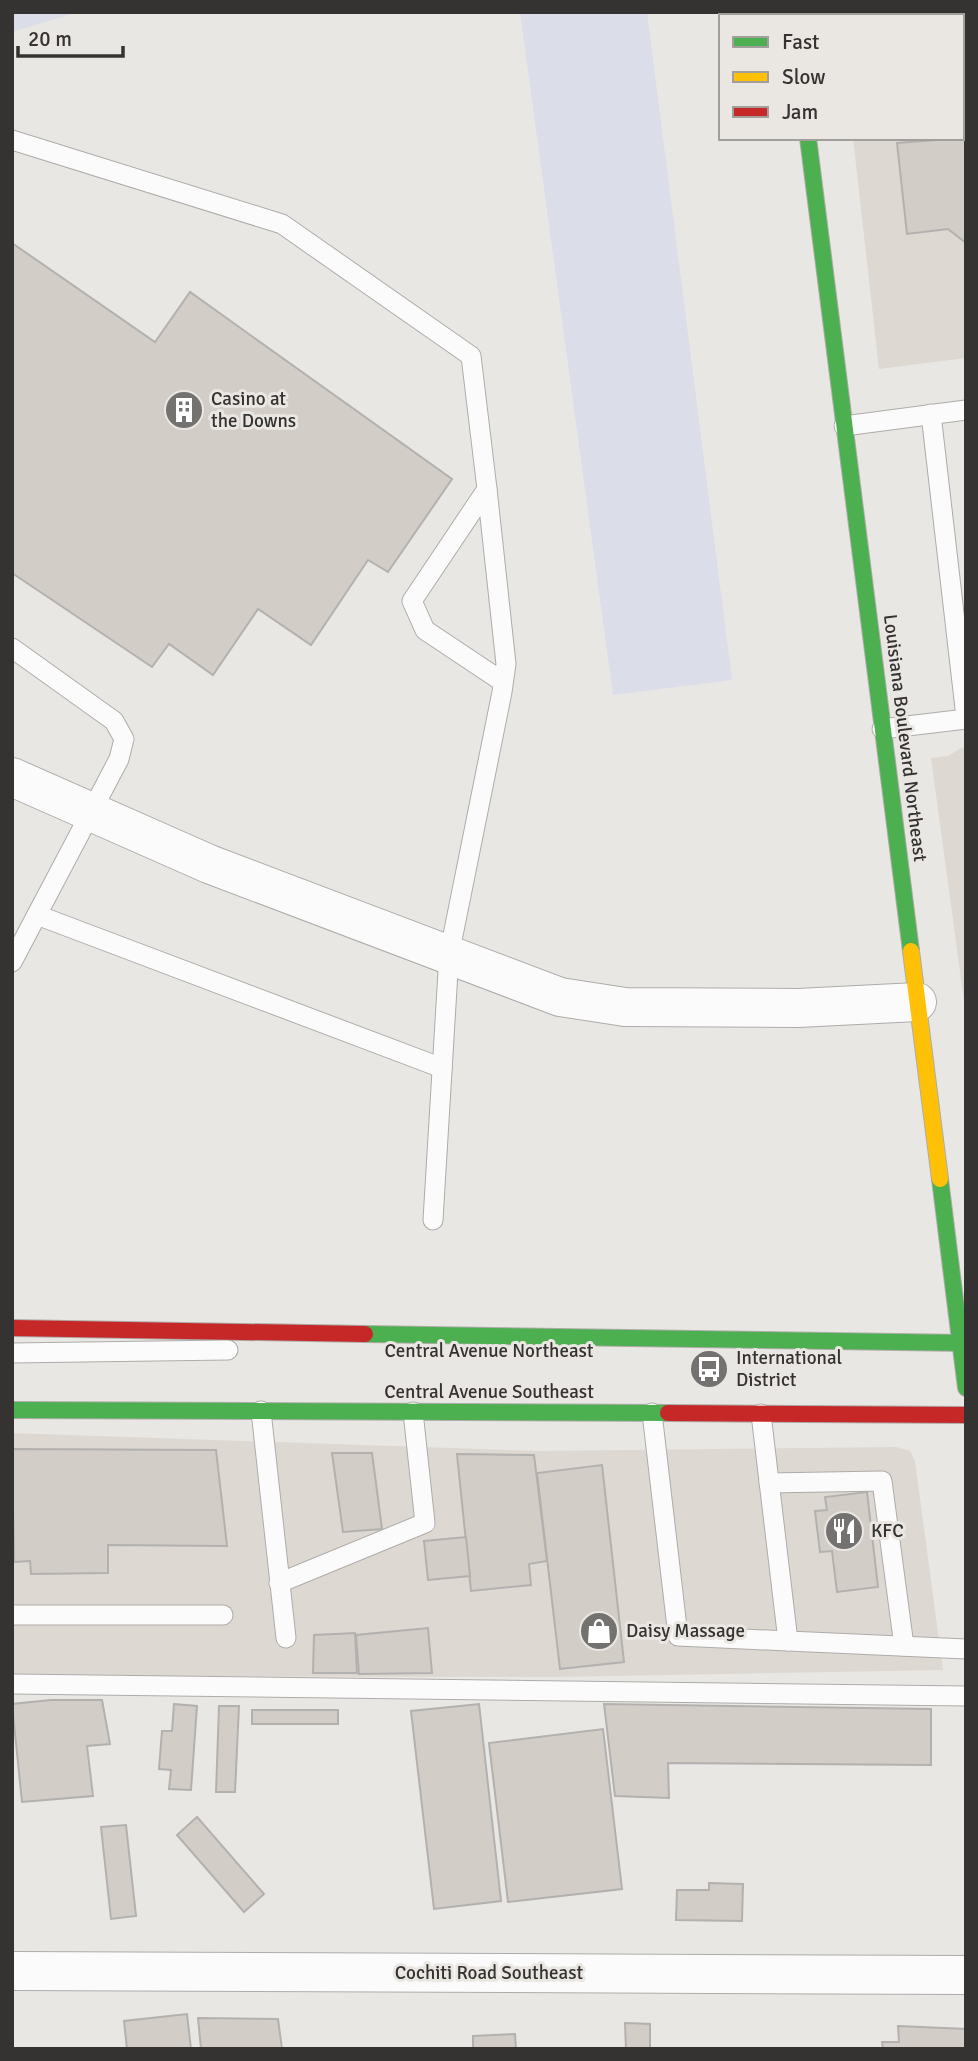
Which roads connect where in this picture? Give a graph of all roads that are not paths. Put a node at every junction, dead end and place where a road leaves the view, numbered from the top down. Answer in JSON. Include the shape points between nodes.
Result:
{"nodes":[{"id":1,"x":12,"y":140,"type":"edge"},
{"id":2,"x":808,"y":140,"type":"edge"},
{"id":3,"x":966,"y":410,"type":"edge"},
{"id":4,"x":932,"y":414,"type":"junction"},
{"id":5,"x":844,"y":426,"type":"junction"},
{"id":6,"x":487,"y":489,"type":"junction"},
{"id":7,"x":12,"y":648,"type":"edge"},
{"id":8,"x":503,"y":682,"type":"junction"},
{"id":9,"x":966,"y":718,"type":"edge"},
{"id":10,"x":883,"y":729,"type":"junction"},
{"id":11,"x":12,"y":777,"type":"edge"},
{"id":12,"x":91,"y":814,"type":"junction"},
{"id":13,"x":37,"y":915,"type":"junction"},
{"id":14,"x":449,"y":955,"type":"junction"},
{"id":15,"x":12,"y":962,"type":"edge"},
{"id":16,"x":917,"y":1002,"type":"junction"},
{"id":17,"x":442,"y":1068,"type":"junction"},
{"id":18,"x":433,"y":1220,"type":"dead end"},
{"id":19,"x":12,"y":1328,"type":"edge"},
{"id":20,"x":963,"y":1343,"type":"edge"},
{"id":21,"x":12,"y":1353,"type":"edge"},
{"id":22,"x":964,"y":1364,"type":"edge"},
{"id":23,"x":966,"y":1388,"type":"edge"},
{"id":24,"x":12,"y":1410,"type":"edge"},
{"id":25,"x":261,"y":1411,"type":"junction"},
{"id":26,"x":413,"y":1412,"type":"junction"},
{"id":27,"x":652,"y":1413,"type":"junction"},
{"id":28,"x":761,"y":1414,"type":"junction"},
{"id":29,"x":966,"y":1415,"type":"edge"},
{"id":30,"x":769,"y":1483,"type":"junction"},
{"id":31,"x":279,"y":1583,"type":"junction"},
{"id":32,"x":12,"y":1615,"type":"edge"},
{"id":33,"x":223,"y":1615,"type":"dead end"},
{"id":34,"x":286,"y":1638,"type":"dead end"},
{"id":35,"x":788,"y":1641,"type":"junction"},
{"id":36,"x":904,"y":1646,"type":"junction"},
{"id":37,"x":966,"y":1649,"type":"edge"},
{"id":38,"x":12,"y":1685,"type":"edge"},
{"id":39,"x":966,"y":1696,"type":"edge"},
{"id":40,"x":12,"y":1971,"type":"edge"},
{"id":41,"x":966,"y":1975,"type":"edge"}],
"edges":[{"from":1,"to":6,"type":"lane","via":[[282,224],[471,356]]},
{"from":2,"to":5,"type":"main road","name":"Louisiana Boulevard Northeast"},
{"from":3,"to":4,"type":"lane"},
{"from":4,"to":5,"type":"lane"},
{"from":4,"to":9,"type":"lane"},
{"from":5,"to":10,"type":"main road","name":"Louisiana Boulevard Northeast"},
{"from":6,"to":8,"type":"lane","via":[[505,636]]},
{"from":6,"to":8,"type":"lane","via":[[412,601],[425,629]]},
{"from":7,"to":12,"type":"lane","via":[[114,721],[124,739]]},
{"from":8,"to":14,"type":"lane"},
{"from":9,"to":10,"type":"lane"},
{"from":10,"to":16,"type":"main road","name":"Louisiana Boulevard Northeast"},
{"from":11,"to":12,"type":"street"},
{"from":12,"to":13,"type":"lane"},
{"from":12,"to":14,"type":"street"},
{"from":13,"to":15,"type":"lane"},
{"from":13,"to":17,"type":"lane"},
{"from":14,"to":16,"type":"street","via":[[560,997],[625,1007]]},
{"from":14,"to":17,"type":"lane"},
{"from":16,"to":20,"type":"main road","name":"Louisiana Boulevard Northeast"},
{"from":17,"to":18,"type":"lane"},
{"from":19,"to":20,"type":"main road","name":"Central Avenue Northeast"},
{"from":20,"to":22,"type":"main road","name":"Louisiana Boulevard Northeast"},
{"from":21,"to":22,"type":"lane","name":"Central Avenue Northeast","via":[[237,1349],[878,1354]]},
{"from":22,"to":23,"type":"main road","name":"Louisiana Boulevard Northeast"},
{"from":24,"to":25,"type":"main road","name":"Central Avenue Southeast"},
{"from":25,"to":26,"type":"main road","name":"Central Avenue Southeast"},
{"from":25,"to":31,"type":"lane"},
{"from":26,"to":27,"type":"main road","name":"Central Avenue Southeast"},
{"from":26,"to":31,"type":"lane","via":[[425,1523]]},
{"from":27,"to":28,"type":"main road","name":"Central Avenue Southeast"},
{"from":27,"to":35,"type":"lane","via":[[678,1636]]},
{"from":28,"to":29,"type":"main road","name":"Central Avenue Southeast"},
{"from":28,"to":30,"type":"lane"},
{"from":30,"to":35,"type":"lane"},
{"from":30,"to":36,"type":"lane","via":[[883,1481]]},
{"from":31,"to":34,"type":"lane"},
{"from":32,"to":33,"type":"lane"},
{"from":35,"to":36,"type":"lane"},
{"from":36,"to":37,"type":"lane"},
{"from":38,"to":39,"type":"lane"},
{"from":40,"to":41,"type":"street","name":"Cochiti Road Southeast"}]}
